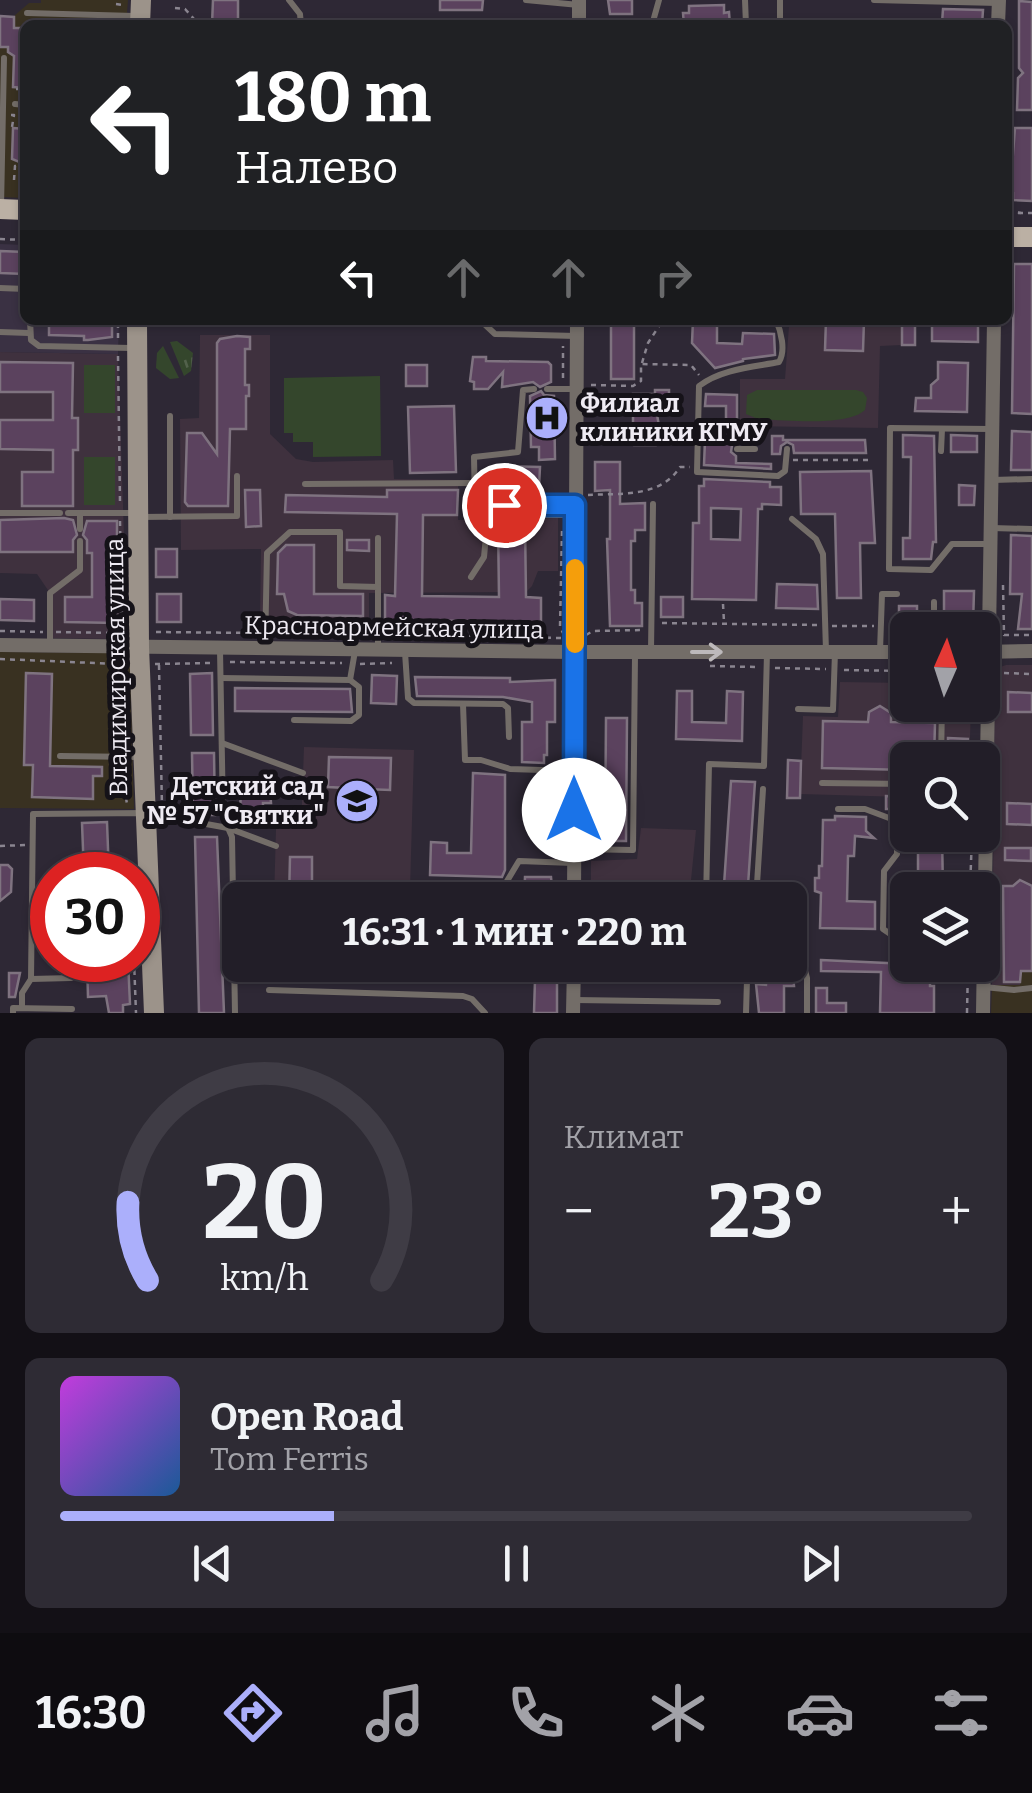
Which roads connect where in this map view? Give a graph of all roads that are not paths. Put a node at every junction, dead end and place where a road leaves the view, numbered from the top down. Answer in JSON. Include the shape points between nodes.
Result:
{"nodes":[{"id":1,"x":526,"y":0,"type":"edge"},
{"id":2,"x":874,"y":0,"type":"edge"},
{"id":3,"x":935,"y":1,"type":"edge"},
{"id":4,"x":998,"y":2,"type":"edge"},
{"id":5,"x":578,"y":3,"type":"edge"},
{"id":6,"x":136,"y":11,"type":"edge"},
{"id":7,"x":27,"y":13,"type":"dead end"},
{"id":8,"x":108,"y":15,"type":"junction"},
{"id":9,"x":108,"y":20,"type":"edge"},
{"id":10,"x":4,"y":58,"type":"dead end"},
{"id":11,"x":15,"y":104,"type":"dead end"},
{"id":12,"x":20,"y":104,"type":"edge"},
{"id":13,"x":0,"y":209,"type":"edge"},
{"id":14,"x":30,"y":325,"type":"edge"},
{"id":15,"x":136,"y":325,"type":"edge"},
{"id":16,"x":485,"y":325,"type":"edge"},
{"id":17,"x":778,"y":325,"type":"edge"},
{"id":18,"x":994,"y":325,"type":"edge"},
{"id":19,"x":572,"y":330,"type":"edge"},
{"id":20,"x":0,"y":332,"type":"edge"},
{"id":21,"x":29,"y":333,"type":"junction"},
{"id":22,"x":128,"y":348,"type":"junction"},
{"id":23,"x":576,"y":387,"type":"junction"},
{"id":24,"x":534,"y":389,"type":"dead end"},
{"id":25,"x":546,"y":389,"type":"dead end"},
{"id":26,"x":170,"y":416,"type":"dead end"},
{"id":27,"x":942,"y":428,"type":"junction"},
{"id":28,"x":993,"y":429,"type":"junction"},
{"id":29,"x":736,"y":449,"type":"dead end"},
{"id":30,"x":787,"y":449,"type":"dead end"},
{"id":31,"x":755,"y":450,"type":"dead end"},
{"id":32,"x":941,"y":452,"type":"dead end"},
{"id":33,"x":237,"y":476,"type":"dead end"},
{"id":34,"x":1032,"y":479,"type":"edge"},
{"id":35,"x":992,"y":480,"type":"junction"},
{"id":36,"x":474,"y":483,"type":"junction"},
{"id":37,"x":306,"y":484,"type":"dead end"},
{"id":38,"x":653,"y":504,"type":"dead end"},
{"id":39,"x":575,"y":508,"type":"junction"},
{"id":40,"x":0,"y":513,"type":"edge"},
{"id":41,"x":80,"y":513,"type":"junction"},
{"id":42,"x":132,"y":515,"type":"junction"},
{"id":43,"x":170,"y":516,"type":"junction"},
{"id":44,"x":792,"y":519,"type":"dead end"},
{"id":45,"x":991,"y":528,"type":"junction"},
{"id":46,"x":80,"y":529,"type":"dead end"},
{"id":47,"x":1032,"y":529,"type":"edge"},
{"id":48,"x":378,"y":538,"type":"dead end"},
{"id":49,"x":80,"y":541,"type":"dead end"},
{"id":50,"x":991,"y":544,"type":"junction"},
{"id":51,"x":471,"y":577,"type":"dead end"},
{"id":52,"x":378,"y":587,"type":"junction"},
{"id":53,"x":897,"y":594,"type":"dead end"},
{"id":54,"x":934,"y":602,"type":"dead end"},
{"id":55,"x":934,"y":612,"type":"edge"},
{"id":56,"x":988,"y":612,"type":"edge"},
{"id":57,"x":50,"y":639,"type":"junction"},
{"id":58,"x":266,"y":641,"type":"junction"},
{"id":59,"x":378,"y":643,"type":"junction"},
{"id":60,"x":143,"y":644,"type":"junction"},
{"id":61,"x":0,"y":645,"type":"edge"},
{"id":62,"x":578,"y":645,"type":"junction"},
{"id":63,"x":643,"y":652,"type":"junction"},
{"id":64,"x":830,"y":652,"type":"junction"},
{"id":65,"x":880,"y":652,"type":"junction"},
{"id":66,"x":890,"y":652,"type":"edge"},
{"id":67,"x":1000,"y":652,"type":"edge"},
{"id":68,"x":1032,"y":652,"type":"edge"},
{"id":69,"x":220,"y":655,"type":"junction"},
{"id":70,"x":354,"y":657,"type":"junction"},
{"id":71,"x":406,"y":657,"type":"junction"},
{"id":72,"x":767,"y":660,"type":"junction"},
{"id":73,"x":220,"y":678,"type":"junction"},
{"id":74,"x":350,"y":680,"type":"junction"},
{"id":75,"x":463,"y":704,"type":"junction"},
{"id":76,"x":798,"y":710,"type":"dead end"},
{"id":77,"x":294,"y":720,"type":"dead end"},
{"id":78,"x":508,"y":737,"type":"dead end"},
{"id":79,"x":222,"y":743,"type":"junction"},
{"id":80,"x":60,"y":756,"type":"dead end"},
{"id":81,"x":144,"y":757,"type":"junction"},
{"id":82,"x":574,"y":771,"type":"junction"},
{"id":83,"x":303,"y":773,"type":"dead end"},
{"id":84,"x":822,"y":782,"type":"dead end"},
{"id":85,"x":890,"y":784,"type":"edge"},
{"id":86,"x":763,"y":790,"type":"dead end"},
{"id":87,"x":838,"y":809,"type":"dead end"},
{"id":88,"x":154,"y":814,"type":"junction"},
{"id":89,"x":890,"y":819,"type":"edge"},
{"id":90,"x":228,"y":828,"type":"junction"},
{"id":91,"x":276,"y":846,"type":"dead end"},
{"id":92,"x":32,"y":852,"type":"edge"},
{"id":93,"x":150,"y":852,"type":"edge"},
{"id":94,"x":896,"y":852,"type":"edge"},
{"id":95,"x":574,"y":856,"type":"junction"},
{"id":96,"x":506,"y":882,"type":"edge"},
{"id":97,"x":574,"y":882,"type":"edge"},
{"id":98,"x":706,"y":882,"type":"edge"},
{"id":99,"x":757,"y":882,"type":"edge"},
{"id":100,"x":890,"y":934,"type":"edge"},
{"id":101,"x":30,"y":979,"type":"edge"},
{"id":102,"x":151,"y":982,"type":"edge"},
{"id":103,"x":748,"y":982,"type":"edge"},
{"id":104,"x":807,"y":982,"type":"edge"},
{"id":105,"x":984,"y":982,"type":"edge"},
{"id":106,"x":984,"y":987,"type":"junction"},
{"id":107,"x":1032,"y":988,"type":"edge"},
{"id":108,"x":269,"y":990,"type":"dead end"},
{"id":109,"x":718,"y":1002,"type":"dead end"},
{"id":110,"x":574,"y":1007,"type":"edge"},
{"id":111,"x":22,"y":1008,"type":"junction"},
{"id":112,"x":72,"y":1009,"type":"dead end"},
{"id":113,"x":13,"y":1013,"type":"edge"},
{"id":114,"x":154,"y":1013,"type":"edge"},
{"id":115,"x":235,"y":1013,"type":"edge"},
{"id":116,"x":484,"y":1013,"type":"edge"},
{"id":117,"x":746,"y":1013,"type":"edge"},
{"id":118,"x":807,"y":1013,"type":"edge"},
{"id":119,"x":983,"y":1013,"type":"edge"}],
"edges":[{"from":1,"to":5,"type":"lane"},
{"from":2,"to":3,"type":"lane"},
{"from":3,"to":4,"type":"lane"},
{"from":6,"to":8,"type":"lane"},
{"from":7,"to":8,"type":"lane"},
{"from":8,"to":9,"type":"lane"},
{"from":10,"to":13,"type":"lane"},
{"from":11,"to":12,"type":"lane"},
{"from":14,"to":21,"type":"lane"},
{"from":15,"to":22,"type":"main road","name":"Владимирская улица"},
{"from":16,"to":19,"type":"lane","via":[[495,334]]},
{"from":17,"to":30,"type":"lane","via":[[779,362],[699,386],[697,472],[778,476],[785,471]]},
{"from":18,"to":28,"type":"street"},
{"from":19,"to":23,"type":"street"},
{"from":20,"to":21,"type":"lane"},
{"from":21,"to":22,"type":"lane","via":[[39,346]]},
{"from":22,"to":42,"type":"main road","name":"Владимирская улица"},
{"from":23,"to":25,"type":"lane"},
{"from":23,"to":39,"type":"street"},
{"from":24,"to":36,"type":"lane","via":[[523,390],[518,452],[474,458]]},
{"from":26,"to":43,"type":"lane"},
{"from":27,"to":28,"type":"lane"},
{"from":27,"to":32,"type":"lane"},
{"from":27,"to":50,"type":"lane","via":[[890,428],[889,569],[931,570],[952,544]]},
{"from":28,"to":35,"type":"street"},
{"from":29,"to":31,"type":"lane"},
{"from":33,"to":43,"type":"lane","via":[[237,516]]},
{"from":34,"to":35,"type":"lane"},
{"from":35,"to":45,"type":"street"},
{"from":36,"to":37,"type":"lane"},
{"from":36,"to":39,"type":"lane","via":[[475,505]]},
{"from":38,"to":63,"type":"lane"},
{"from":39,"to":51,"type":"lane","via":[[488,514],[484,556]]},
{"from":39,"to":62,"type":"street"},
{"from":40,"to":41,"type":"lane"},
{"from":41,"to":42,"type":"lane"},
{"from":41,"to":46,"type":"lane"},
{"from":42,"to":43,"type":"lane"},
{"from":42,"to":60,"type":"main road","name":"Владимирская улица"},
{"from":44,"to":64,"type":"lane","via":[[823,554]]},
{"from":45,"to":47,"type":"lane"},
{"from":45,"to":50,"type":"street"},
{"from":48,"to":52,"type":"lane"},
{"from":49,"to":57,"type":"lane","via":[[80,570],[50,593]]},
{"from":50,"to":56,"type":"street"},
{"from":52,"to":58,"type":"lane","via":[[340,586],[340,532],[290,532],[267,553]]},
{"from":52,"to":59,"type":"lane"},
{"from":53,"to":65,"type":"lane","via":[[882,594]]},
{"from":54,"to":55,"type":"lane"},
{"from":57,"to":60,"type":"street","name":"Красноармейская улица"},
{"from":57,"to":61,"type":"street","name":"Красноармейская улица"},
{"from":58,"to":69,"type":"street","name":"Красноармейская улица"},
{"from":58,"to":70,"type":"street","name":"Красноармейская улица"},
{"from":59,"to":70,"type":"street","name":"Красноармейская улица"},
{"from":59,"to":71,"type":"street","name":"Красноармейская улица"},
{"from":60,"to":69,"type":"street","name":"Красноармейская улица"},
{"from":60,"to":81,"type":"main road","name":"Владимирская улица"},
{"from":62,"to":63,"type":"street","name":"Красноармейская улица"},
{"from":62,"to":71,"type":"street","name":"Красноармейская улица"},
{"from":62,"to":82,"type":"street"},
{"from":63,"to":72,"type":"street","name":"Красноармейская улица","one_way":true},
{"from":63,"to":95,"type":"lane","via":[[633,850]]},
{"from":64,"to":65,"type":"street","name":"Красноармейская улица"},
{"from":64,"to":72,"type":"street","name":"Красноармейская улица"},
{"from":64,"to":76,"type":"lane","via":[[833,710]]},
{"from":65,"to":66,"type":"street","name":"Красноармейская улица"},
{"from":67,"to":68,"type":"street"},
{"from":69,"to":73,"type":"lane"},
{"from":70,"to":74,"type":"lane"},
{"from":71,"to":75,"type":"lane","via":[[408,698],[414,703]]},
{"from":72,"to":98,"type":"lane","via":[[764,766],[709,764]]},
{"from":73,"to":74,"type":"lane"},
{"from":73,"to":79,"type":"lane"},
{"from":74,"to":77,"type":"lane","via":[[359,687],[358,715],[351,721]]},
{"from":75,"to":78,"type":"lane","via":[[503,704]]},
{"from":75,"to":82,"type":"lane","via":[[465,760]]},
{"from":79,"to":83,"type":"lane"},
{"from":79,"to":90,"type":"lane"},
{"from":80,"to":81,"type":"lane"},
{"from":81,"to":88,"type":"main road","name":"Владимирская улица"},
{"from":82,"to":95,"type":"street"},
{"from":84,"to":85,"type":"lane"},
{"from":86,"to":99,"type":"lane"},
{"from":87,"to":89,"type":"lane"},
{"from":88,"to":90,"type":"lane"},
{"from":88,"to":92,"type":"lane","via":[[33,814]]},
{"from":88,"to":93,"type":"main road","name":"Владимирская улица"},
{"from":90,"to":91,"type":"lane"},
{"from":90,"to":115,"type":"lane"},
{"from":94,"to":100,"type":"lane","via":[[884,871],[883,929]]},
{"from":95,"to":96,"type":"lane","via":[[519,861]]},
{"from":95,"to":97,"type":"street"},
{"from":101,"to":111,"type":"lane"},
{"from":102,"to":114,"type":"main road","name":"Владимирская улица"},
{"from":103,"to":117,"type":"lane"},
{"from":104,"to":118,"type":"lane"},
{"from":105,"to":106,"type":"street"},
{"from":106,"to":107,"type":"lane"},
{"from":106,"to":119,"type":"street"},
{"from":108,"to":116,"type":"lane","via":[[463,996]]},
{"from":109,"to":110,"type":"lane"},
{"from":111,"to":112,"type":"lane"},
{"from":111,"to":113,"type":"lane"}]}
